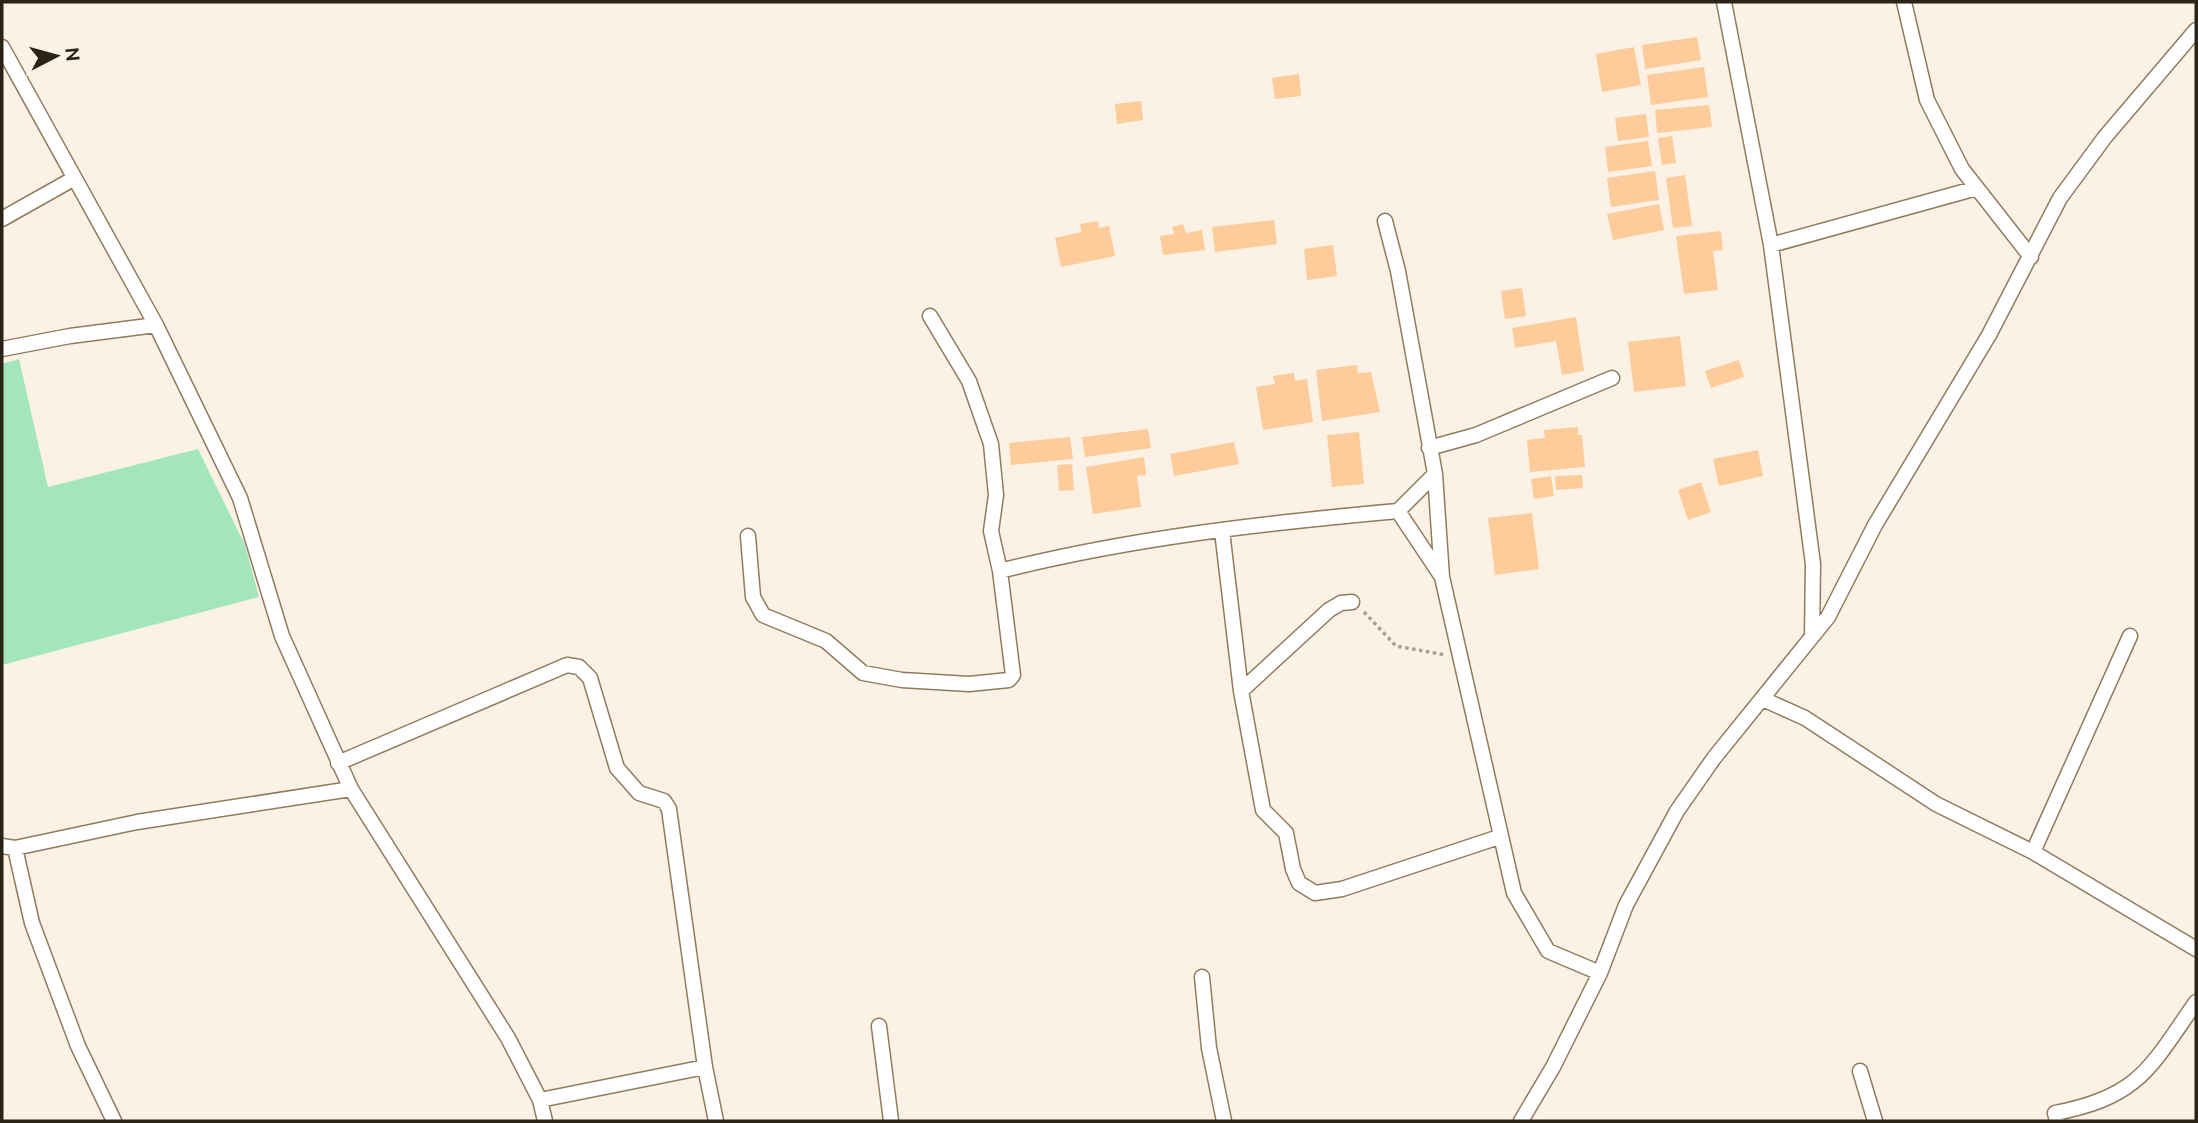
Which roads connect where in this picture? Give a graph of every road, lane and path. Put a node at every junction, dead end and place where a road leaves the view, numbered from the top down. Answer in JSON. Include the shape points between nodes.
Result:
{"nodes":[{"id":1,"x":1724,"y":2,"type":"edge"},
{"id":2,"x":1904,"y":2,"type":"edge"},
{"id":3,"x":2196,"y":30,"type":"edge"},
{"id":4,"x":2,"y":47,"type":"edge"},
{"id":5,"x":73,"y":179,"type":"junction"},
{"id":6,"x":1977,"y":188,"type":"junction"},
{"id":7,"x":2,"y":219,"type":"edge"},
{"id":8,"x":1385,"y":222,"type":"dead end"},
{"id":9,"x":1771,"y":245,"type":"junction"},
{"id":10,"x":2031,"y":257,"type":"junction"},
{"id":11,"x":930,"y":316,"type":"dead end"},
{"id":12,"x":156,"y":325,"type":"junction"},
{"id":13,"x":2,"y":349,"type":"edge"},
{"id":14,"x":1612,"y":378,"type":"dead end"},
{"id":15,"x":1429,"y":448,"type":"junction"},
{"id":16,"x":1435,"y":474,"type":"junction"},
{"id":17,"x":1398,"y":511,"type":"junction"},
{"id":18,"x":1222,"y":531,"type":"junction"},
{"id":19,"x":748,"y":536,"type":"dead end"},
{"id":20,"x":1000,"y":571,"type":"junction"},
{"id":21,"x":1442,"y":577,"type":"junction"},
{"id":22,"x":1352,"y":602,"type":"joint"},
{"id":23,"x":2130,"y":636,"type":"dead end"},
{"id":24,"x":1812,"y":637,"type":"junction"},
{"id":25,"x":1462,"y":656,"type":"junction"},
{"id":26,"x":1241,"y":691,"type":"junction"},
{"id":27,"x":1765,"y":699,"type":"junction"},
{"id":28,"x":338,"y":763,"type":"junction"},
{"id":29,"x":351,"y":789,"type":"junction"},
{"id":30,"x":1499,"y":837,"type":"junction"},
{"id":31,"x":8,"y":847,"type":"edge"},
{"id":32,"x":2033,"y":852,"type":"junction"},
{"id":33,"x":2196,"y":949,"type":"edge"},
{"id":34,"x":1600,"y":973,"type":"junction"},
{"id":35,"x":1202,"y":977,"type":"dead end"},
{"id":36,"x":2196,"y":1002,"type":"edge"},
{"id":37,"x":879,"y":1026,"type":"dead end"},
{"id":38,"x":705,"y":1067,"type":"junction"},
{"id":39,"x":1860,"y":1071,"type":"dead end"},
{"id":40,"x":540,"y":1100,"type":"junction"},
{"id":41,"x":114,"y":1121,"type":"edge"},
{"id":42,"x":545,"y":1121,"type":"edge"},
{"id":43,"x":716,"y":1121,"type":"edge"},
{"id":44,"x":891,"y":1121,"type":"edge"},
{"id":45,"x":1224,"y":1121,"type":"edge"},
{"id":46,"x":1521,"y":1121,"type":"edge"},
{"id":47,"x":1875,"y":1121,"type":"edge"},
{"id":48,"x":2057,"y":1121,"type":"edge"}],
"edges":[{"from":1,"to":9,"type":"street"},
{"from":2,"to":6,"type":"street","via":[[1927,100],[1962,169]]},
{"from":3,"to":10,"type":"street","via":[[2060,198]]},
{"from":4,"to":5,"type":"street"},
{"from":5,"to":7,"type":"street"},
{"from":5,"to":12,"type":"street"},
{"from":6,"to":9,"type":"street"},
{"from":6,"to":10,"type":"street"},
{"from":8,"to":15,"type":"street"},
{"from":9,"to":24,"type":"street","via":[[1813,564]]},
{"from":10,"to":24,"type":"street","via":[[1875,525],[1828,617]]},
{"from":11,"to":20,"type":"street","via":[[969,381],[991,444],[996,495],[991,531]]},
{"from":12,"to":13,"type":"street"},
{"from":12,"to":28,"type":"street","via":[[240,498],[282,636]]},
{"from":14,"to":15,"type":"street","via":[[1465,439]]},
{"from":15,"to":16,"type":"street"},
{"from":16,"to":17,"type":"street"},
{"from":16,"to":21,"type":"street"},
{"from":17,"to":18,"type":"street"},
{"from":17,"to":21,"type":"street"},
{"from":18,"to":20,"type":"street","via":[[1052,558]]},
{"from":18,"to":26,"type":"street"},
{"from":19,"to":20,"type":"street","via":[[753,597],[763,615],[826,642],[863,673],[902,680],[969,684],[1009,680],[1013,675]]},
{"from":21,"to":25,"type":"street"},
{"from":22,"to":25,"type":"path","via":[[1361,606],[1396,646]]},
{"from":22,"to":26,"type":"street","via":[[1329,610]]},
{"from":23,"to":32,"type":"street"},
{"from":24,"to":27,"type":"street"},
{"from":25,"to":30,"type":"street"},
{"from":26,"to":30,"type":"street","via":[[1263,810],[1286,833],[1293,869],[1306,888],[1315,893],[1342,889]]},
{"from":27,"to":32,"type":"street","via":[[1805,718],[1936,804]]},
{"from":27,"to":34,"type":"street","via":[[1714,758],[1677,811],[1626,905]]},
{"from":28,"to":29,"type":"street"},
{"from":28,"to":38,"type":"street","via":[[568,665],[579,667],[590,678],[617,768],[639,793],[664,801],[669,809]]},
{"from":29,"to":31,"type":"street"},
{"from":29,"to":40,"type":"street","via":[[508,1038]]},
{"from":30,"to":34,"type":"street","via":[[1514,892],[1539,941],[1556,956]]},
{"from":31,"to":41,"type":"street","via":[[78,1045]]},
{"from":32,"to":33,"type":"street"},
{"from":34,"to":46,"type":"street"},
{"from":35,"to":45,"type":"street","via":[[1209,1048]]},
{"from":36,"to":48,"type":"street","via":[[2134,1084],[2103,1101],[2055,1113]]},
{"from":37,"to":44,"type":"street"},
{"from":38,"to":40,"type":"street"},
{"from":38,"to":43,"type":"street"},
{"from":39,"to":47,"type":"street"},
{"from":40,"to":42,"type":"street"}]}
